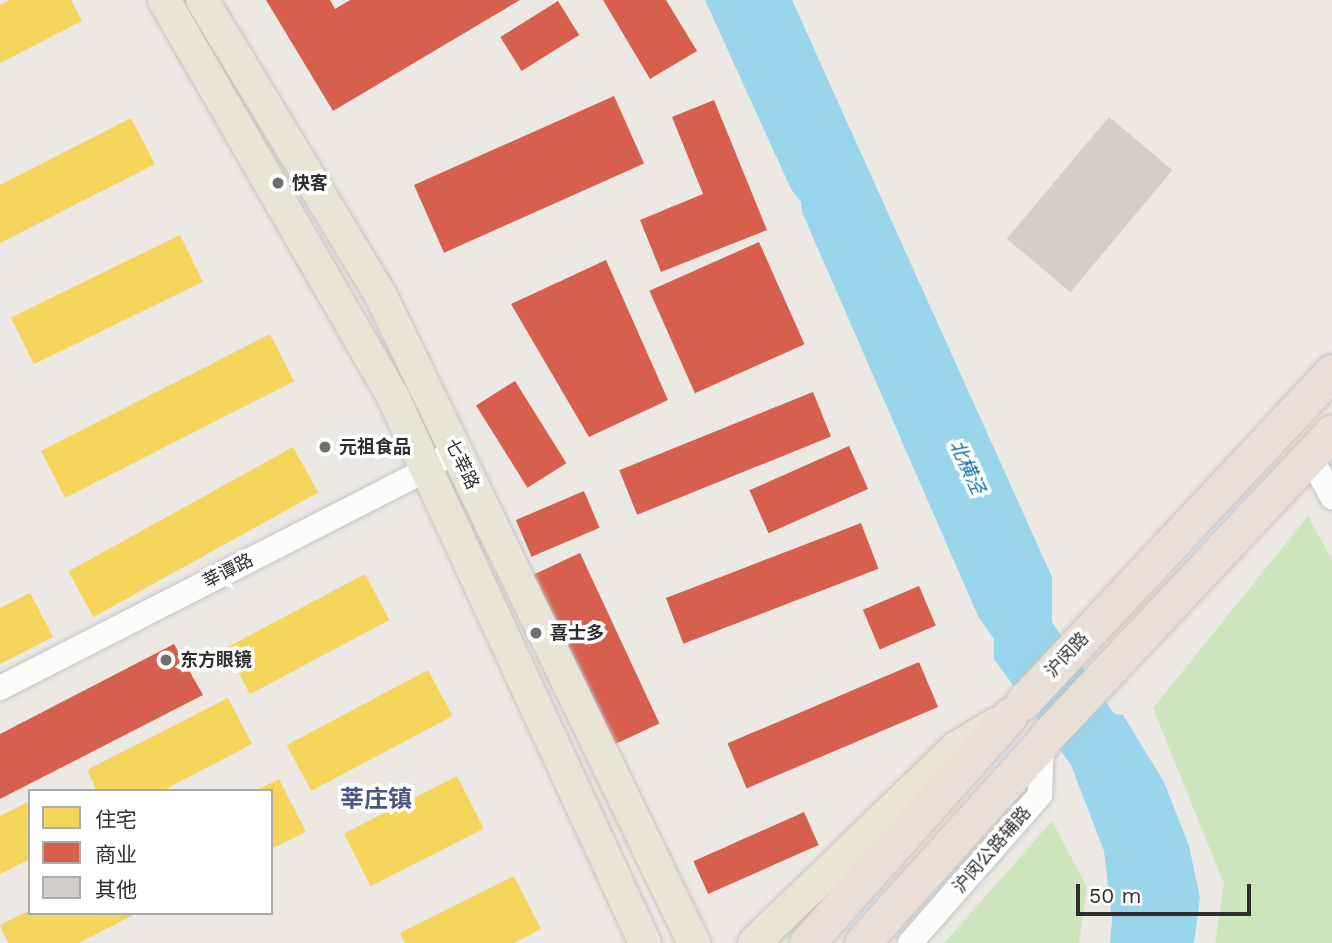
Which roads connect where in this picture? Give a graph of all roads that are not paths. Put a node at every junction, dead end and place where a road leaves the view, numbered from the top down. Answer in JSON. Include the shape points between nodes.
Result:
{"nodes":[{"id":1,"x":164,"y":0,"type":"edge"},
{"id":2,"x":202,"y":0,"type":"edge"},
{"id":3,"x":1332,"y":372,"type":"edge"},
{"id":4,"x":1321,"y":444,"type":"edge"},
{"id":5,"x":454,"y":450,"type":"junction"},
{"id":6,"x":428,"y":469,"type":"junction"},
{"id":7,"x":1332,"y":497,"type":"edge"},
{"id":8,"x":0,"y":688,"type":"edge"},
{"id":9,"x":1016,"y":709,"type":"junction"},
{"id":10,"x":1044,"y":740,"type":"junction"},
{"id":11,"x":645,"y":943,"type":"edge"},
{"id":12,"x":694,"y":943,"type":"edge"},
{"id":13,"x":754,"y":943,"type":"edge"},
{"id":14,"x":807,"y":943,"type":"edge"},
{"id":15,"x":862,"y":943,"type":"edge"},
{"id":16,"x":909,"y":943,"type":"edge"}],
"edges":[{"from":1,"to":6,"type":"main road","name":"七莘路","via":[[394,398]]},
{"from":2,"to":5,"type":"main road","name":"七莘路","via":[[381,296]]},
{"from":3,"to":9,"type":"highway","name":"沪闵路"},
{"from":4,"to":7,"type":"street"},
{"from":4,"to":10,"type":"highway"},
{"from":5,"to":6,"type":"street","name":"莘谭路"},
{"from":5,"to":12,"type":"main road","name":"七莘路"},
{"from":6,"to":8,"type":"street","name":"莘谭路"},
{"from":6,"to":11,"type":"main road","name":"七莘路"},
{"from":9,"to":13,"type":"main road","via":[[956,748]]},
{"from":9,"to":14,"type":"highway","name":"沪闵路"},
{"from":10,"to":15,"type":"highway"},
{"from":10,"to":16,"type":"street","name":"沪闵公路辅路","via":[[1040,795]]}]}
